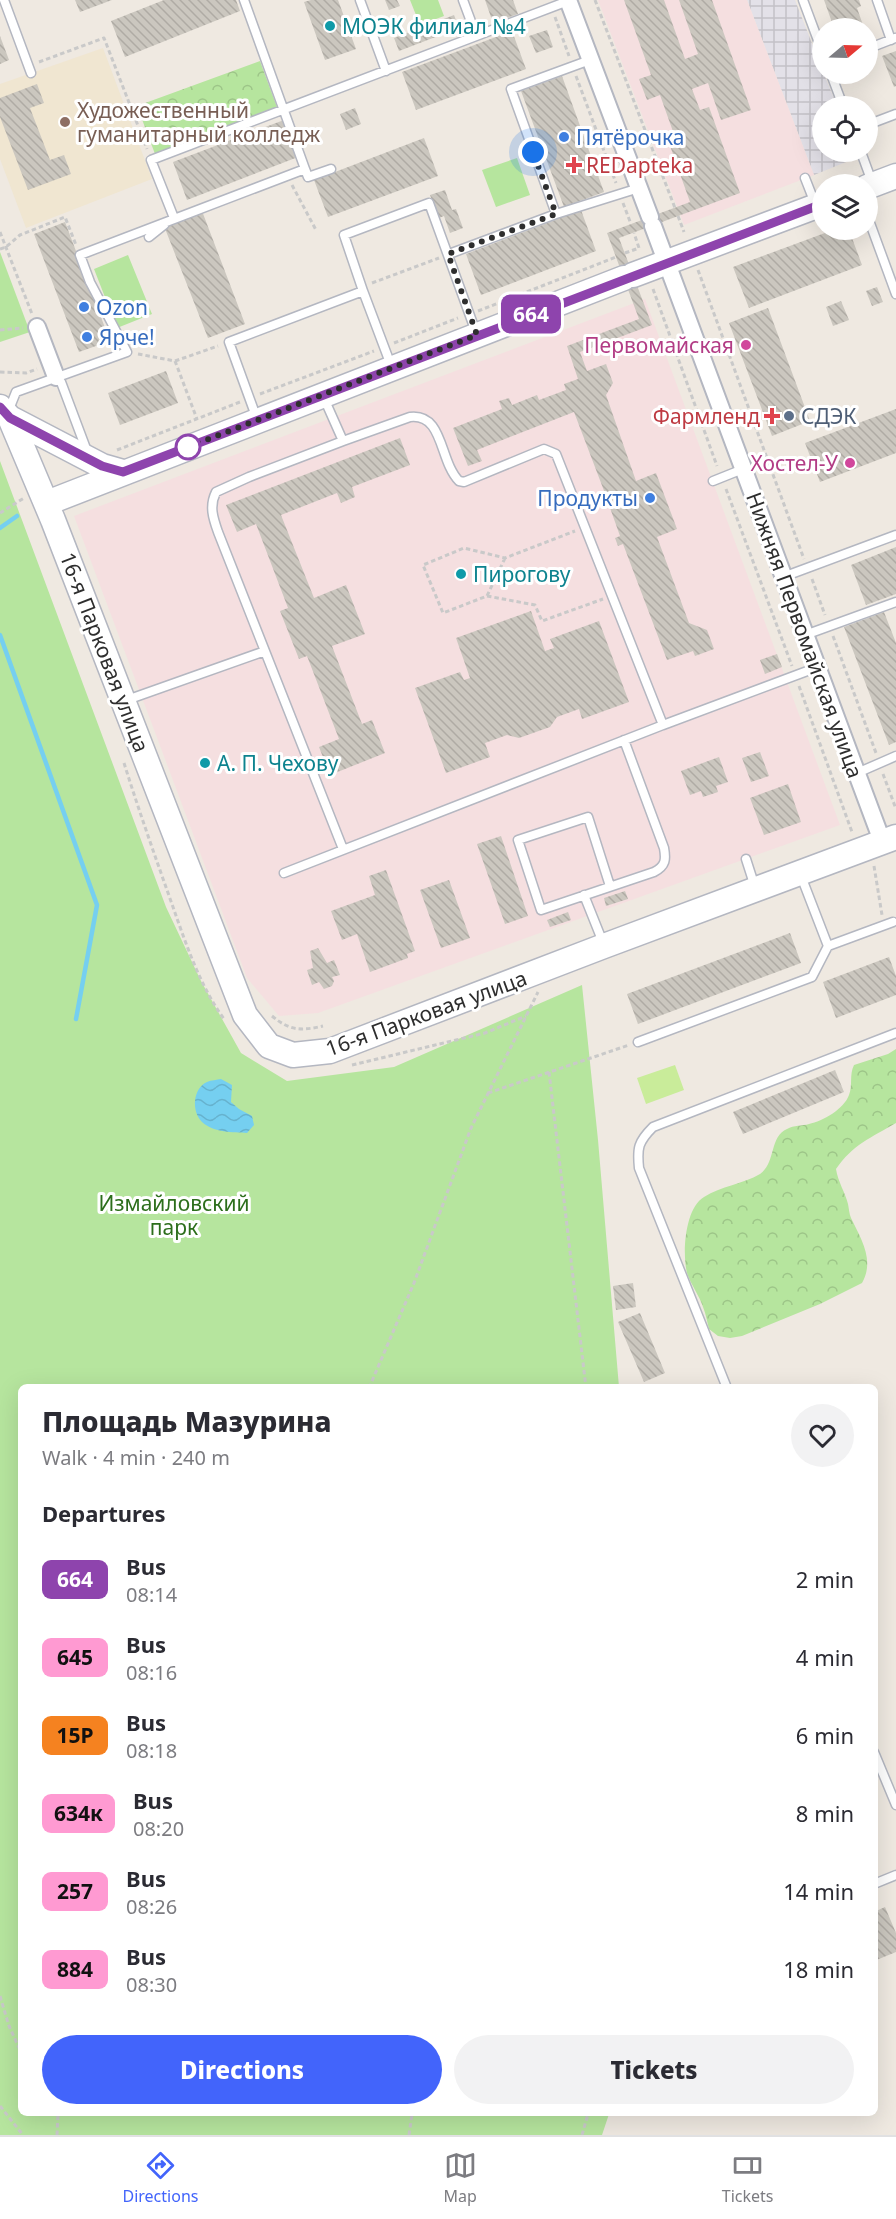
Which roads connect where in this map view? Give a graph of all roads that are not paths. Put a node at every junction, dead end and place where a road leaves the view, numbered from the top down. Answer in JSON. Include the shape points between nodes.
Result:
{"nodes":[{"id":1,"x":4,"y":0,"type":"edge"},
{"id":2,"x":244,"y":0,"type":"edge"},
{"id":3,"x":360,"y":0,"type":"edge"},
{"id":4,"x":463,"y":0,"type":"edge"},
{"id":5,"x":803,"y":0,"type":"edge"},
{"id":6,"x":877,"y":0,"type":"edge"},
{"id":7,"x":568,"y":1,"type":"edge"},
{"id":8,"x":812,"y":24,"type":"edge"},
{"id":9,"x":476,"y":35,"type":"junction"},
{"id":10,"x":893,"y":39,"type":"edge"},
{"id":11,"x":878,"y":45,"type":"edge"},
{"id":12,"x":590,"y":60,"type":"junction"},
{"id":13,"x":30,"y":69,"type":"road end"},
{"id":14,"x":386,"y":71,"type":"junction"},
{"id":15,"x":283,"y":109,"type":"junction"},
{"id":16,"x":896,"y":114,"type":"edge"},
{"id":17,"x":878,"y":120,"type":"edge"},
{"id":18,"x":305,"y":169,"type":"junction"},
{"id":19,"x":330,"y":169,"type":"dead end"},
{"id":20,"x":896,"y":176,"type":"edge"},
{"id":21,"x":805,"y":178,"type":"dead end"},
{"id":22,"x":878,"y":183,"type":"edge"},
{"id":23,"x":639,"y":188,"type":"junction"},
{"id":24,"x":812,"y":192,"type":"edge"},
{"id":25,"x":812,"y":208,"type":"edge"},
{"id":26,"x":556,"y":214,"type":"junction"},
{"id":27,"x":174,"y":218,"type":"junction"},
{"id":28,"x":149,"y":237,"type":"dead end"},
{"id":29,"x":876,"y":240,"type":"edge"},
{"id":30,"x":448,"y":254,"type":"junction"},
{"id":31,"x":667,"y":262,"type":"junction"},
{"id":32,"x":362,"y":289,"type":"junction"},
{"id":33,"x":896,"y":294,"type":"edge"},
{"id":34,"x":474,"y":324,"type":"junction"},
{"id":35,"x":37,"y":327,"type":"road end"},
{"id":36,"x":388,"y":358,"type":"junction"},
{"id":37,"x":53,"y":371,"type":"junction"},
{"id":38,"x":323,"y":395,"type":"junction"},
{"id":39,"x":253,"y":409,"type":"junction"},
{"id":40,"x":6,"y":413,"type":"edge"},
{"id":41,"x":343,"y":441,"type":"junction"},
{"id":42,"x":99,"y":454,"type":"junction"},
{"id":43,"x":743,"y":469,"type":"junction"},
{"id":44,"x":123,"y":472,"type":"junction"},
{"id":45,"x":717,"y":479,"type":"road end"},
{"id":46,"x":44,"y":496,"type":"junction"},
{"id":47,"x":896,"y":535,"type":"edge"},
{"id":48,"x":783,"y":577,"type":"junction"},
{"id":49,"x":896,"y":602,"type":"edge"},
{"id":50,"x":806,"y":635,"type":"junction"},
{"id":51,"x":265,"y":651,"type":"junction"},
{"id":52,"x":818,"y":667,"type":"junction"},
{"id":53,"x":124,"y":701,"type":"junction"},
{"id":54,"x":663,"y":725,"type":"junction"},
{"id":55,"x":624,"y":740,"type":"junction"},
{"id":56,"x":896,"y":756,"type":"edge"},
{"id":57,"x":857,"y":773,"type":"junction"},
{"id":58,"x":884,"y":845,"type":"edge"},
{"id":59,"x":343,"y":849,"type":"junction"},
{"id":60,"x":746,"y":859,"type":"dead end"},
{"id":61,"x":799,"y":872,"type":"junction"},
{"id":62,"x":284,"y":873,"type":"dead end"},
{"id":63,"x":610,"y":886,"type":"junction"},
{"id":64,"x":756,"y":889,"type":"junction"},
{"id":65,"x":584,"y":895,"type":"junction"},
{"id":66,"x":893,"y":922,"type":"dead end"},
{"id":67,"x":604,"y":945,"type":"junction"},
{"id":68,"x":828,"y":946,"type":"junction"},
{"id":69,"x":896,"y":1033,"type":"edge"},
{"id":70,"x":638,"y":1041,"type":"road end"},
{"id":71,"x":725,"y":1384,"type":"edge"},
{"id":72,"x":878,"y":1762,"type":"edge"},
{"id":73,"x":896,"y":1805,"type":"edge"},
{"id":74,"x":896,"y":1875,"type":"edge"},
{"id":75,"x":878,"y":1882,"type":"edge"}],
"edges":[{"from":1,"to":13,"type":"lane"},
{"from":2,"to":15,"type":"lane"},
{"from":3,"to":14,"type":"lane"},
{"from":4,"to":9,"type":"lane"},
{"from":5,"to":8,"type":"lane"},
{"from":6,"to":10,"type":"lane"},
{"from":7,"to":9,"type":"lane"},
{"from":7,"to":12,"type":"street","name":"Нижняя Первомайская улица"},
{"from":9,"to":14,"type":"lane"},
{"from":10,"to":11,"type":"lane"},
{"from":12,"to":23,"type":"street","name":"Нижняя Первомайская улица"},
{"from":12,"to":26,"type":"lane","via":[[511,89]]},
{"from":14,"to":15,"type":"lane"},
{"from":15,"to":18,"type":"lane"},
{"from":15,"to":27,"type":"lane","via":[[151,160]]},
{"from":16,"to":17,"type":"lane"},
{"from":18,"to":19,"type":"lane","via":[[308,177]]},
{"from":18,"to":27,"type":"lane"},
{"from":20,"to":22,"type":"main road"},
{"from":21,"to":24,"type":"lane"},
{"from":23,"to":26,"type":"lane"},
{"from":23,"to":31,"type":"street","name":"Нижняя Первомайская улица"},
{"from":25,"to":31,"type":"main road"},
{"from":26,"to":30,"type":"lane"},
{"from":27,"to":28,"type":"lane"},
{"from":27,"to":37,"type":"lane","via":[[80,255],[127,352]]},
{"from":29,"to":33,"type":"lane"},
{"from":30,"to":32,"type":"lane","via":[[429,203],[344,235]]},
{"from":30,"to":34,"type":"lane"},
{"from":31,"to":34,"type":"main road","via":[[630,270]]},
{"from":31,"to":43,"type":"street","name":"Нижняя Первомайская улица"},
{"from":32,"to":36,"type":"lane"},
{"from":32,"to":39,"type":"lane","via":[[228,342]]},
{"from":34,"to":36,"type":"main road"},
{"from":35,"to":37,"type":"street"},
{"from":36,"to":38,"type":"main road"},
{"from":37,"to":40,"type":"lane","via":[[16,392]]},
{"from":37,"to":42,"type":"lane"},
{"from":38,"to":39,"type":"main road"},
{"from":38,"to":41,"type":"lane"},
{"from":39,"to":44,"type":"main road"},
{"from":40,"to":42,"type":"main road"},
{"from":40,"to":46,"type":"main road","name":"16-я Парковая улица"},
{"from":41,"to":51,"type":"lane","via":[[216,492],[212,502],[213,519]]},
{"from":41,"to":54,"type":"lane","via":[[410,417],[428,419],[453,475],[464,482],[544,449],[556,454]]},
{"from":42,"to":44,"type":"main road","via":[[102,466]]},
{"from":43,"to":45,"type":"lane"},
{"from":43,"to":48,"type":"street","name":"Нижняя Первомайская улица"},
{"from":44,"to":46,"type":"main road"},
{"from":46,"to":53,"type":"main road","name":"16-я Парковая улица"},
{"from":47,"to":48,"type":"lane"},
{"from":48,"to":50,"type":"street","name":"Нижняя Первомайская улица"},
{"from":49,"to":50,"type":"lane"},
{"from":50,"to":52,"type":"street","name":"Нижняя Первомайская улица"},
{"from":51,"to":53,"type":"lane"},
{"from":51,"to":59,"type":"lane"},
{"from":52,"to":54,"type":"lane"},
{"from":52,"to":57,"type":"street","name":"Нижняя Первомайская улица"},
{"from":53,"to":67,"type":"main road","name":"16-я Парковая улица","via":[[245,1015],[269,1046],[293,1055],[330,1051]]},
{"from":54,"to":55,"type":"lane"},
{"from":55,"to":59,"type":"lane"},
{"from":55,"to":63,"type":"lane","via":[[664,848],[665,862],[654,872]]},
{"from":56,"to":57,"type":"lane"},
{"from":57,"to":58,"type":"street","name":"Нижняя Первомайская улица"},
{"from":58,"to":61,"type":"main road","name":"16-я Парковая улица"},
{"from":59,"to":62,"type":"lane"},
{"from":60,"to":64,"type":"lane"},
{"from":61,"to":64,"type":"main road","name":"16-я Парковая улица"},
{"from":61,"to":68,"type":"lane"},
{"from":63,"to":65,"type":"lane"},
{"from":63,"to":65,"type":"lane","via":[[588,817],[518,840],[541,910]]},
{"from":64,"to":67,"type":"main road","name":"16-я Парковая улица"},
{"from":65,"to":67,"type":"lane"},
{"from":66,"to":68,"type":"lane"},
{"from":68,"to":70,"type":"lane","via":[[812,977]]},
{"from":69,"to":71,"type":"lane","via":[[653,1128],[642,1137],[637,1150],[639,1168]]},
{"from":72,"to":73,"type":"lane"},
{"from":74,"to":75,"type":"lane"}]}
